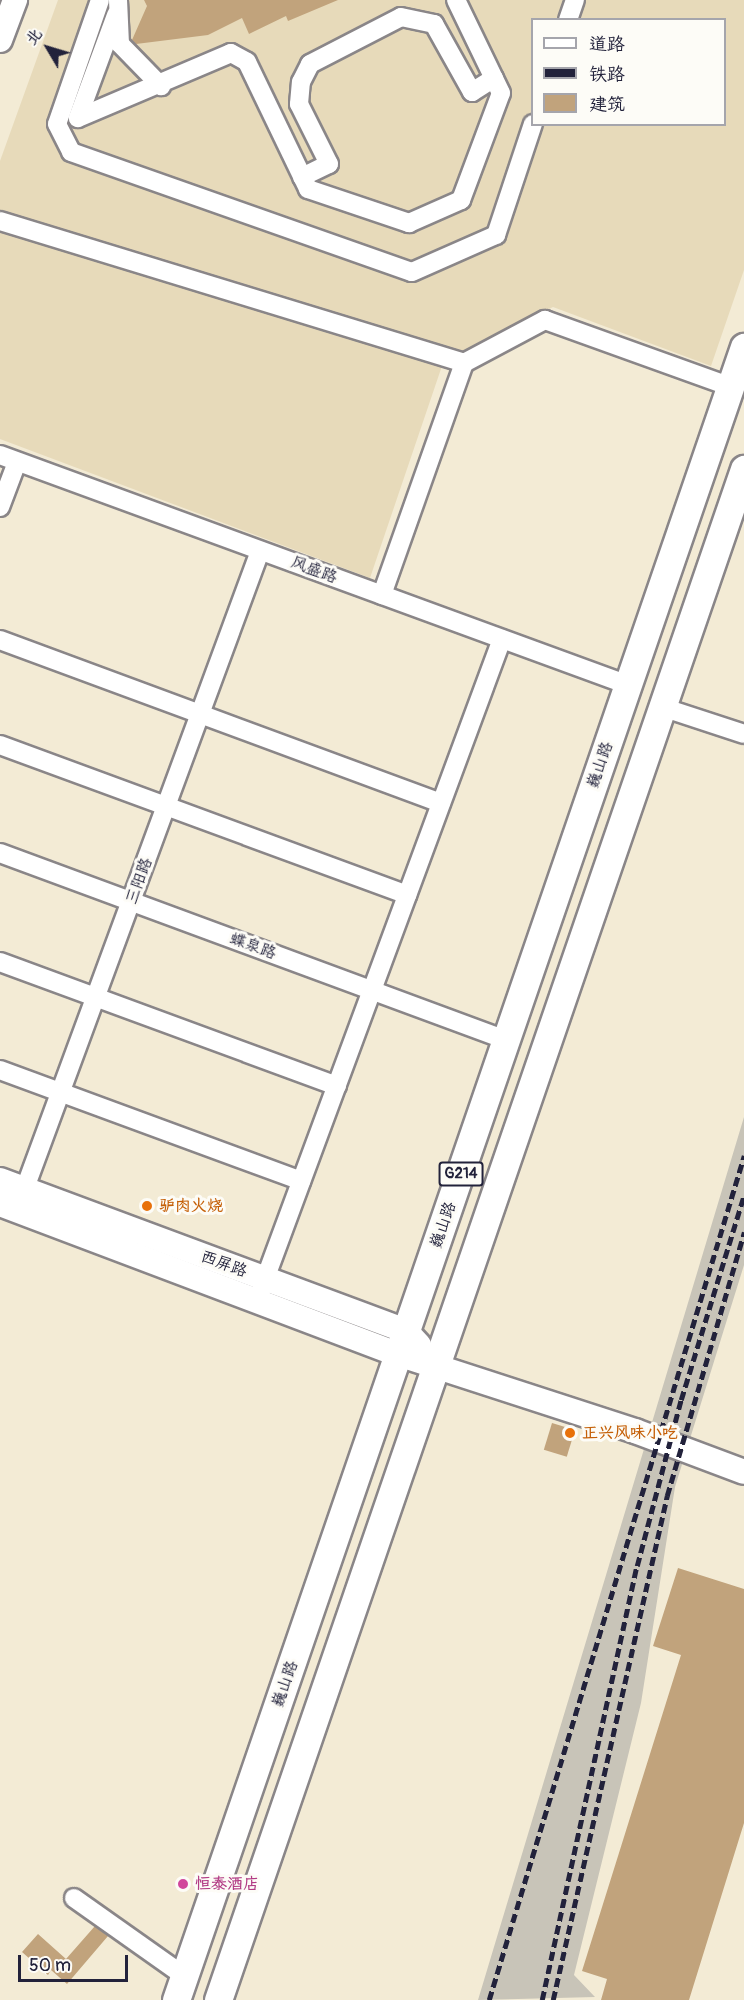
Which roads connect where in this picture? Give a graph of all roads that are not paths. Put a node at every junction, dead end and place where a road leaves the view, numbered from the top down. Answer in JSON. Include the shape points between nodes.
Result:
{"nodes":[{"id":1,"x":15,"y":0,"type":"edge"},
{"id":2,"x":100,"y":0,"type":"edge"},
{"id":3,"x":456,"y":0,"type":"edge"},
{"id":4,"x":575,"y":0,"type":"edge"},
{"id":5,"x":117,"y":7,"type":"edge"},
{"id":6,"x":569,"y":18,"type":"edge"},
{"id":7,"x":0,"y":40,"type":"edge"},
{"id":8,"x":494,"y":78,"type":"junction"},
{"id":9,"x":161,"y":86,"type":"junction"},
{"id":10,"x":532,"y":126,"type":"edge"},
{"id":11,"x":302,"y":177,"type":"junction"},
{"id":12,"x":0,"y":220,"type":"edge"},
{"id":13,"x":744,"y":347,"type":"edge"},
{"id":14,"x":464,"y":363,"type":"junction"},
{"id":15,"x":731,"y":387,"type":"junction"},
{"id":16,"x":8,"y":459,"type":"edge"},
{"id":17,"x":744,"y":469,"type":"edge"},
{"id":18,"x":0,"y":507,"type":"edge"},
{"id":19,"x":260,"y":550,"type":"junction"},
{"id":20,"x":382,"y":595,"type":"junction"},
{"id":21,"x":502,"y":639,"type":"junction"},
{"id":22,"x":0,"y":640,"type":"edge"},
{"id":23,"x":628,"y":685,"type":"junction"},
{"id":24,"x":662,"y":707,"type":"junction"},
{"id":25,"x":200,"y":714,"type":"junction"},
{"id":26,"x":744,"y":735,"type":"edge"},
{"id":27,"x":0,"y":745,"type":"edge"},
{"id":28,"x":441,"y":803,"type":"junction"},
{"id":29,"x":166,"y":806,"type":"junction"},
{"id":30,"x":0,"y":853,"type":"edge"},
{"id":31,"x":407,"y":895,"type":"junction"},
{"id":32,"x":131,"y":901,"type":"junction"},
{"id":33,"x":0,"y":962,"type":"edge"},
{"id":34,"x":372,"y":990,"type":"junction"},
{"id":35,"x":95,"y":997,"type":"junction"},
{"id":36,"x":507,"y":1040,"type":"junction"},
{"id":37,"x":0,"y":1070,"type":"edge"},
{"id":38,"x":337,"y":1086,"type":"junction"},
{"id":39,"x":60,"y":1092,"type":"junction"},
{"id":40,"x":0,"y":1180,"type":"edge"},
{"id":41,"x":301,"y":1181,"type":"junction"},
{"id":42,"x":14,"y":1201,"type":"edge"},
{"id":43,"x":261,"y":1290,"type":"junction"},
{"id":44,"x":402,"y":1342,"type":"junction"},
{"id":45,"x":436,"y":1364,"type":"junction"},
{"id":46,"x":744,"y":1472,"type":"edge"},
{"id":47,"x":74,"y":1898,"type":"dead end"},
{"id":48,"x":180,"y":1988,"type":"edge"},
{"id":49,"x":217,"y":2000,"type":"edge"}],
"edges":[{"from":1,"to":7,"type":"main road"},
{"from":2,"to":10,"type":"street","via":[[57,124],[71,152],[412,272],[496,235]]},
{"from":3,"to":8,"type":"street"},
{"from":4,"to":6,"type":"street"},
{"from":5,"to":9,"type":"street","via":[[120,44]]},
{"from":5,"to":9,"type":"street","via":[[78,118]]},
{"from":8,"to":11,"type":"street","via":[[501,93],[461,200],[409,223],[308,189]]},
{"from":8,"to":11,"type":"street","via":[[472,92],[434,24],[401,17],[310,64],[301,82],[299,104],[329,164]]},
{"from":9,"to":11,"type":"street","via":[[231,53],[247,62]]},
{"from":12,"to":14,"type":"street"},
{"from":13,"to":15,"type":"highway","name":"巍山路","number":"G214"},
{"from":14,"to":15,"type":"street","via":[[545,320]]},
{"from":14,"to":20,"type":"street"},
{"from":15,"to":23,"type":"highway","name":"巍山路","number":"G214"},
{"from":16,"to":18,"type":"street"},
{"from":16,"to":19,"type":"street","name":"风盛路"},
{"from":17,"to":24,"type":"highway","number":"G214"},
{"from":19,"to":20,"type":"street","name":"风盛路"},
{"from":19,"to":25,"type":"street","name":"三阳路"},
{"from":20,"to":21,"type":"street","name":"风盛路"},
{"from":21,"to":23,"type":"street","name":"风盛路"},
{"from":21,"to":28,"type":"street"},
{"from":22,"to":25,"type":"street"},
{"from":23,"to":24,"type":"highway"},
{"from":23,"to":36,"type":"highway","name":"巍山路","number":"G214"},
{"from":24,"to":26,"type":"street"},
{"from":24,"to":45,"type":"highway","number":"G214"},
{"from":25,"to":28,"type":"street"},
{"from":25,"to":29,"type":"street","name":"三阳路"},
{"from":27,"to":29,"type":"street"},
{"from":28,"to":31,"type":"street"},
{"from":29,"to":31,"type":"street"},
{"from":29,"to":32,"type":"street","name":"三阳路"},
{"from":30,"to":32,"type":"street","name":"蝶泉路"},
{"from":31,"to":34,"type":"street"},
{"from":32,"to":34,"type":"street","name":"蝶泉路"},
{"from":32,"to":35,"type":"street","name":"三阳路"},
{"from":33,"to":35,"type":"street"},
{"from":34,"to":36,"type":"street","name":"蝶泉路"},
{"from":34,"to":38,"type":"street"},
{"from":35,"to":38,"type":"street"},
{"from":35,"to":39,"type":"street","name":"三阳路"},
{"from":36,"to":44,"type":"highway","name":"巍山路","number":"G214"},
{"from":37,"to":39,"type":"street"},
{"from":38,"to":41,"type":"street"},
{"from":39,"to":41,"type":"street"},
{"from":39,"to":42,"type":"street","name":"三阳路"},
{"from":40,"to":42,"type":"main road","name":"西屏路"},
{"from":41,"to":43,"type":"street"},
{"from":42,"to":43,"type":"main road","name":"西屏路"},
{"from":43,"to":44,"type":"main road","name":"西屏路"},
{"from":44,"to":45,"type":"main road","name":"西屏路"},
{"from":44,"to":48,"type":"highway","name":"巍山路","number":"G214"},
{"from":45,"to":46,"type":"main road","name":"西屏路"},
{"from":45,"to":49,"type":"highway","number":"G214"},
{"from":47,"to":48,"type":"street"},
{"from":48,"to":49,"type":"highway"}]}
